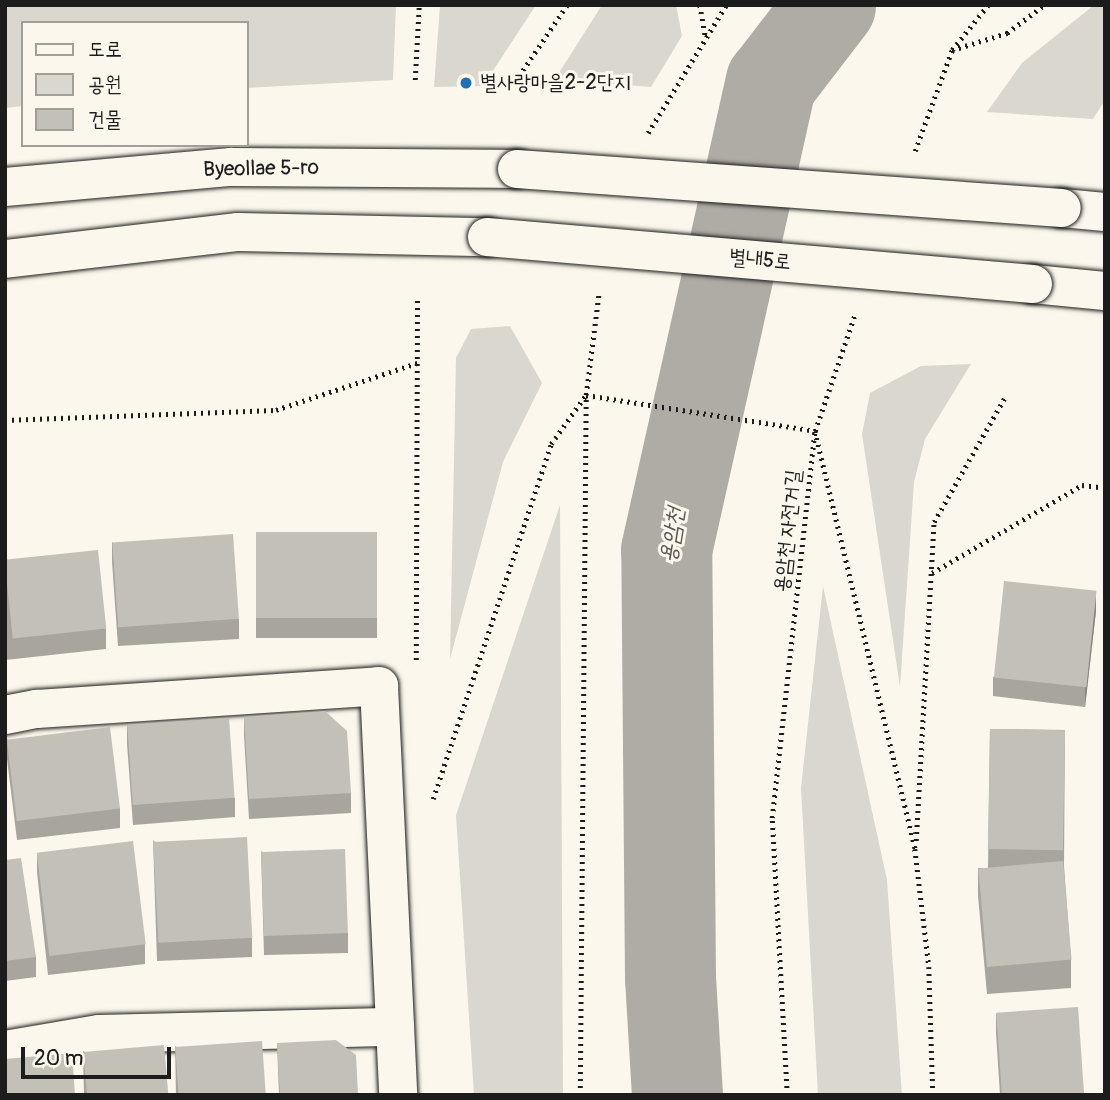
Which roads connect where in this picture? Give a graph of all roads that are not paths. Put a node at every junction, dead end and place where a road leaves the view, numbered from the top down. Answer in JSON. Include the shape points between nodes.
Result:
{"nodes":[{"id":1,"x":5,"y":187,"type":"edge"},
{"id":2,"x":1105,"y":212,"type":"edge"},
{"id":3,"x":5,"y":259,"type":"edge"},
{"id":4,"x":1105,"y":291,"type":"edge"},
{"id":5,"x":5,"y":715,"type":"edge"},
{"id":6,"x":395,"y":1027,"type":"junction"},
{"id":7,"x":5,"y":1050,"type":"edge"},
{"id":8,"x":398,"y":1095,"type":"edge"}],
"edges":[{"from":1,"to":2,"type":"street","name":"Byeollae 5-ro","bridge":true,"via":[[231,167],[517,169]]},
{"from":3,"to":4,"type":"street","name":"별내5로","bridge":true,"via":[[238,232],[487,237]]},
{"from":5,"to":6,"type":"street","via":[[37,709],[379,687]]},
{"from":6,"to":7,"type":"street","via":[[99,1034]]},
{"from":6,"to":8,"type":"street"}]}
